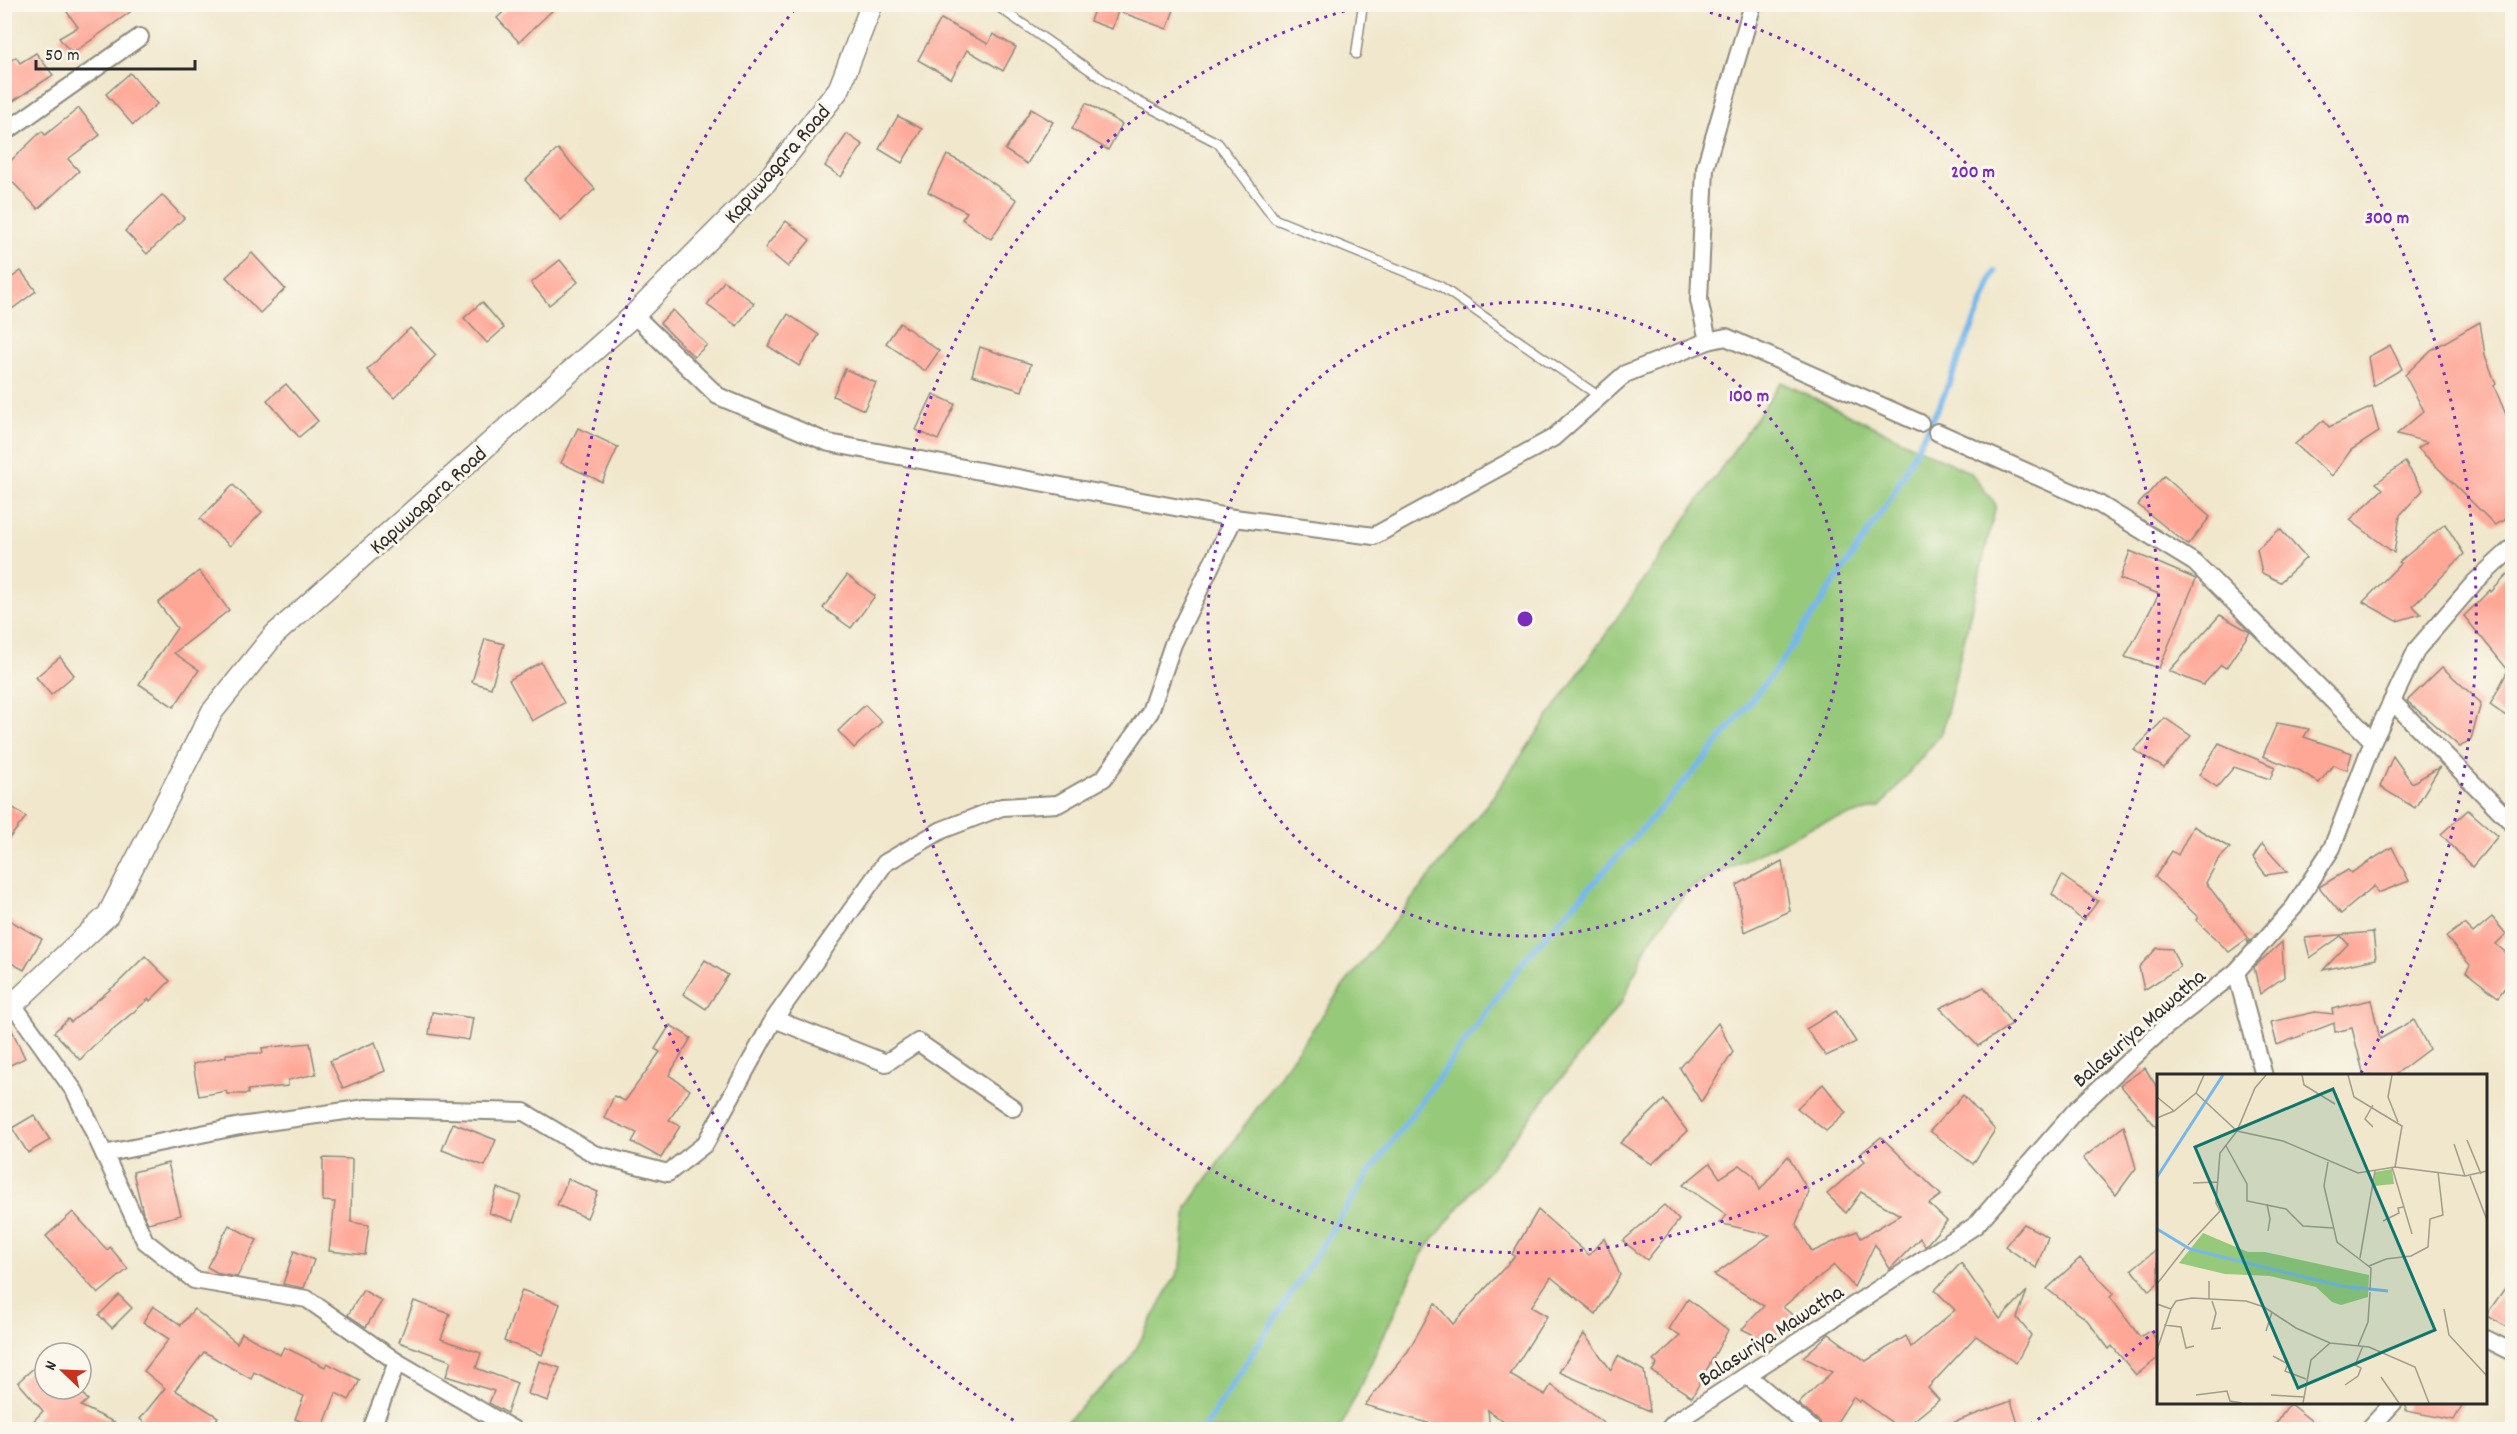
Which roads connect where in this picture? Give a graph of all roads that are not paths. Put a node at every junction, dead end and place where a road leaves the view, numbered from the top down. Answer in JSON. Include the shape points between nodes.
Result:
{"nodes":[{"id":1,"x":872,"y":4,"type":"edge"},
{"id":2,"x":994,"y":4,"type":"edge"},
{"id":3,"x":1363,"y":4,"type":"edge"},
{"id":4,"x":1753,"y":4,"type":"edge"},
{"id":5,"x":140,"y":37,"type":"dead end"},
{"id":6,"x":1356,"y":54,"type":"dead end"},
{"id":7,"x":4,"y":133,"type":"edge"},
{"id":8,"x":634,"y":315,"type":"junction"},
{"id":9,"x":1708,"y":341,"type":"junction"},
{"id":10,"x":1600,"y":396,"type":"junction"},
{"id":11,"x":1920,"y":423,"type":"dead end"},
{"id":12,"x":1937,"y":432,"type":"dead end"},
{"id":13,"x":1234,"y":518,"type":"junction"},
{"id":14,"x":2512,"y":548,"type":"edge"},
{"id":15,"x":2392,"y":701,"type":"junction"},
{"id":16,"x":2373,"y":741,"type":"junction"},
{"id":17,"x":2512,"y":823,"type":"edge"},
{"id":18,"x":2236,"y":972,"type":"junction"},
{"id":19,"x":8,"y":1006,"type":"edge"},
{"id":20,"x":774,"y":1019,"type":"junction"},
{"id":21,"x":2263,"y":1074,"type":"edge"},
{"id":22,"x":1013,"y":1108,"type":"dead end"},
{"id":23,"x":104,"y":1154,"type":"junction"},
{"id":24,"x":2487,"y":1340,"type":"edge"},
{"id":25,"x":2512,"y":1352,"type":"edge"},
{"id":26,"x":397,"y":1362,"type":"junction"},
{"id":27,"x":1749,"y":1376,"type":"junction"},
{"id":28,"x":2392,"y":1404,"type":"edge"},
{"id":29,"x":371,"y":1430,"type":"edge"},
{"id":30,"x":514,"y":1430,"type":"edge"},
{"id":31,"x":1668,"y":1430,"type":"edge"},
{"id":32,"x":1813,"y":1430,"type":"edge"},
{"id":33,"x":2368,"y":1430,"type":"edge"}],
"edges":[{"from":1,"to":8,"type":"street","name":"Kapuwagara Road","via":[[839,89],[766,182]]},
{"from":2,"to":10,"type":"lane","via":[[1126,95],[1218,143],[1275,219],[1440,286]]},
{"from":3,"to":6,"type":"lane"},
{"from":4,"to":9,"type":"street","via":[[1705,168],[1699,300]]},
{"from":5,"to":7,"type":"street"},
{"from":8,"to":13,"type":"street","via":[[718,396],[829,443]]},
{"from":8,"to":19,"type":"street","name":"Kapuwagara Road","via":[[274,635],[212,712],[108,915]]},
{"from":9,"to":10,"type":"street","via":[[1625,374]]},
{"from":9,"to":11,"type":"street","via":[[1726,337]]},
{"from":10,"to":13,"type":"street","via":[[1553,438],[1374,536]]},
{"from":12,"to":16,"type":"street","via":[[2099,504],[2195,563]]},
{"from":13,"to":20,"type":"street","via":[[1173,644],[1150,712],[1104,778],[1058,804],[1002,807],[942,830],[885,863]]},
{"from":14,"to":15,"type":"street","name":"Balasuriya Mawatha","via":[[2474,583],[2417,649]]},
{"from":15,"to":16,"type":"street","name":"Balasuriya Mawatha"},
{"from":15,"to":17,"type":"street"},
{"from":16,"to":18,"type":"street","name":"Balasuriya Mawatha","via":[[2332,848],[2294,907]]},
{"from":18,"to":21,"type":"street"},
{"from":18,"to":27,"type":"street","name":"Balasuriya Mawatha","via":[[2164,1028],[2075,1111],[1976,1225]]},
{"from":19,"to":23,"type":"street","via":[[75,1092]]},
{"from":20,"to":22,"type":"street","via":[[886,1063],[918,1042]]},
{"from":20,"to":23,"type":"street","via":[[705,1144],[668,1173],[594,1154],[524,1112],[366,1108],[240,1126]]},
{"from":23,"to":26,"type":"street","via":[[145,1241],[194,1280],[307,1299]]},
{"from":24,"to":25,"type":"street"},
{"from":26,"to":29,"type":"street"},
{"from":26,"to":30,"type":"street"},
{"from":27,"to":31,"type":"street","name":"Balasuriya Mawatha"},
{"from":27,"to":32,"type":"street"},
{"from":28,"to":33,"type":"street"}]}
